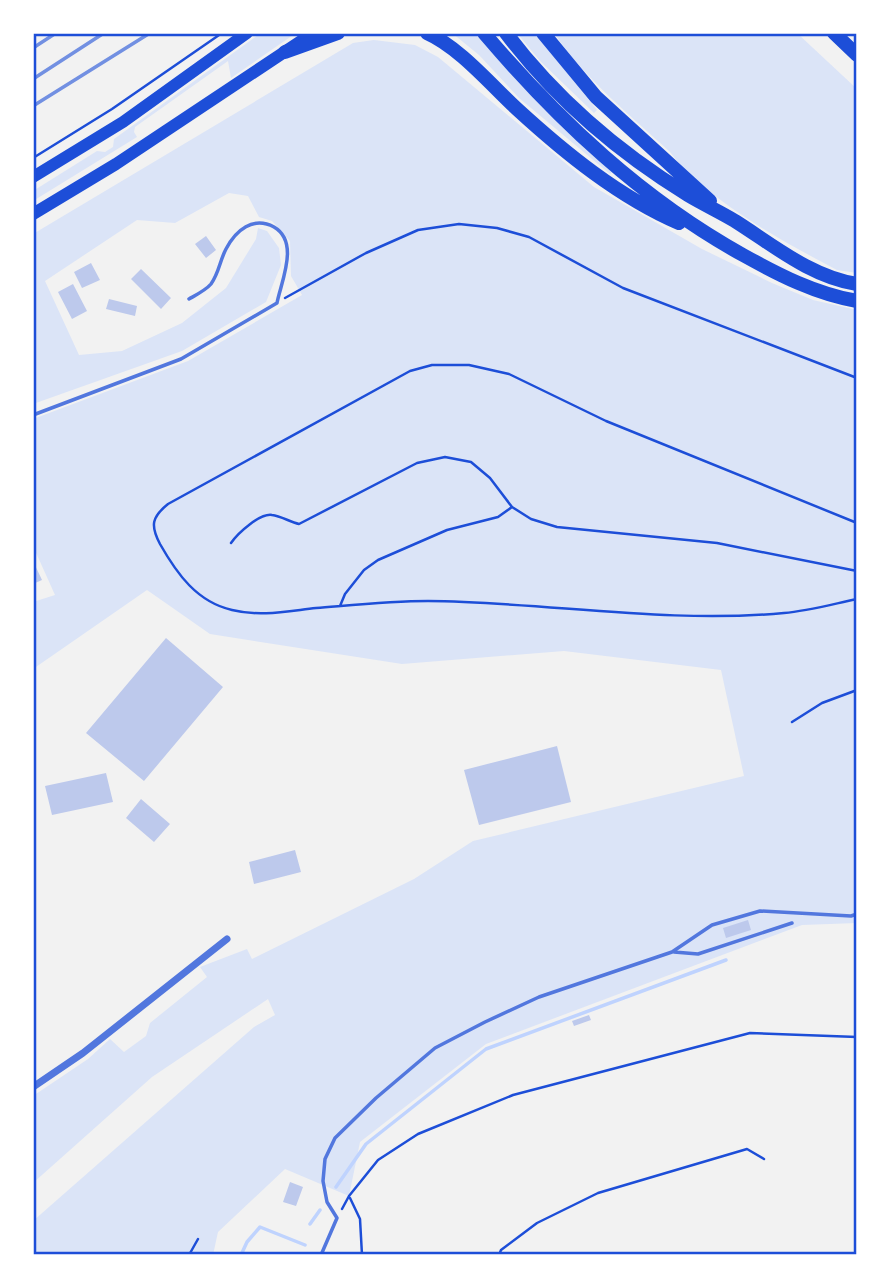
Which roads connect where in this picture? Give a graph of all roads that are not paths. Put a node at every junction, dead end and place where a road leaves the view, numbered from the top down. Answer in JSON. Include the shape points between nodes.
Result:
{"nodes":[{"id":1,"x":247,"y":33,"type":"edge"},
{"id":2,"x":313,"y":33,"type":"edge"},
{"id":3,"x":338,"y":33,"type":"edge"},
{"id":4,"x":427,"y":33,"type":"edge"},
{"id":5,"x":484,"y":33,"type":"edge"},
{"id":6,"x":506,"y":33,"type":"edge"},
{"id":7,"x":543,"y":33,"type":"edge"},
{"id":8,"x":834,"y":33,"type":"edge"},
{"id":9,"x":285,"y":52,"type":"junction"},
{"id":10,"x":857,"y":55,"type":"edge"},
{"id":11,"x":33,"y":177,"type":"edge"},
{"id":12,"x":33,"y":214,"type":"edge"},
{"id":13,"x":733,"y":220,"type":"junction"},
{"id":14,"x":713,"y":238,"type":"junction"},
{"id":15,"x":857,"y":284,"type":"edge"},
{"id":16,"x":189,"y":299,"type":"dead end"},
{"id":17,"x":857,"y":301,"type":"edge"},
{"id":18,"x":33,"y":415,"type":"edge"},
{"id":19,"x":857,"y":914,"type":"edge"},
{"id":20,"x":792,"y":923,"type":"dead end"},
{"id":21,"x":227,"y":939,"type":"dead end"},
{"id":22,"x":672,"y":952,"type":"junction"},
{"id":23,"x":33,"y":1087,"type":"edge"},
{"id":24,"x":321,"y":1255,"type":"edge"}],
"edges":[{"from":1,"to":11,"type":"main road","via":[[123,122]]},
{"from":2,"to":9,"type":"main road"},
{"from":3,"to":9,"type":"highway"},
{"from":4,"to":14,"type":"highway","via":[[451,48],[600,177],[664,216]]},
{"from":5,"to":14,"type":"highway","via":[[594,149]]},
{"from":6,"to":13,"type":"highway","via":[[565,101],[613,144]]},
{"from":7,"to":13,"type":"highway","via":[[596,97]]},
{"from":8,"to":10,"type":"highway"},
{"from":9,"to":12,"type":"main road"},
{"from":13,"to":15,"type":"highway","via":[[812,269]]},
{"from":14,"to":17,"type":"highway","via":[[801,284]]},
{"from":16,"to":18,"type":"lane","via":[[210,286],[226,248],[243,228],[261,223],[281,232],[287,262],[277,303],[181,359]]},
{"from":19,"to":22,"type":"lane","via":[[760,911],[712,925]]},
{"from":20,"to":22,"type":"lane","via":[[698,954]]},
{"from":21,"to":23,"type":"street"},
{"from":22,"to":24,"type":"lane","via":[[539,998],[485,1022],[435,1048],[376,1098],[335,1138],[325,1158],[327,1202],[337,1218]]}]}
